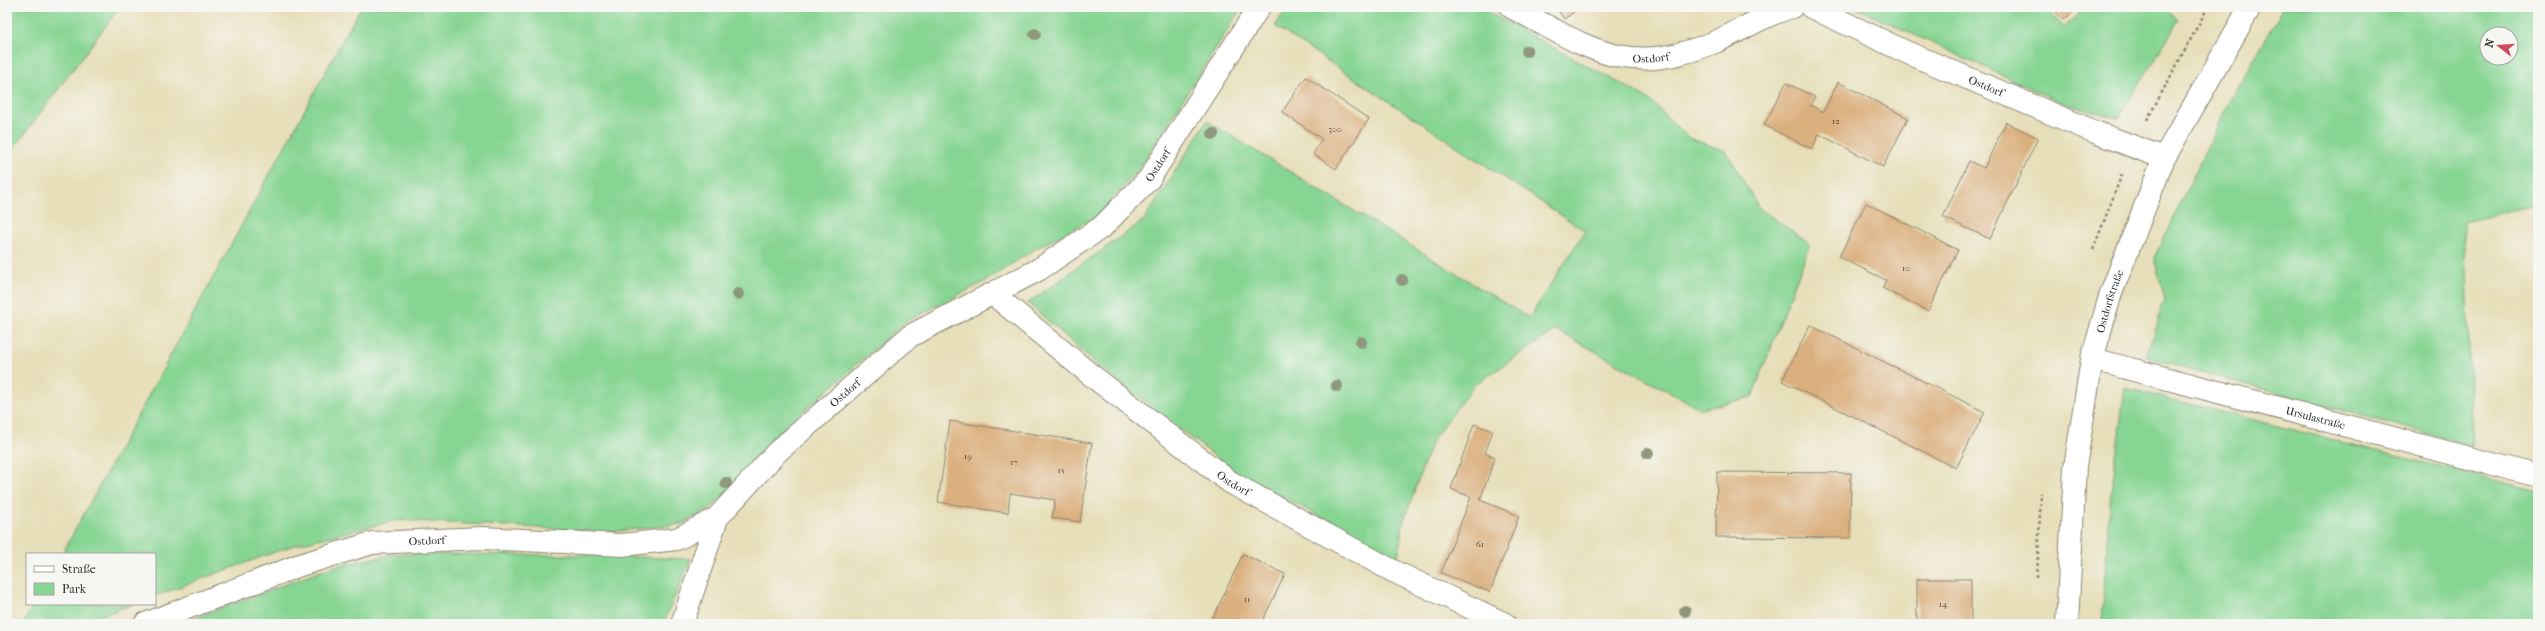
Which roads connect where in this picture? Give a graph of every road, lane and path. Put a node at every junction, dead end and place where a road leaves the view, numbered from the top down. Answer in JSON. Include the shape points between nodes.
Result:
{"nodes":[{"id":1,"x":1258,"y":7,"type":"edge"},
{"id":2,"x":1511,"y":7,"type":"edge"},
{"id":3,"x":1792,"y":7,"type":"edge"},
{"id":4,"x":1811,"y":7,"type":"edge"},
{"id":5,"x":2208,"y":7,"type":"edge"},
{"id":6,"x":2250,"y":7,"type":"edge"},
{"id":7,"x":2134,"y":147,"type":"junction"},
{"id":8,"x":2164,"y":158,"type":"junction"},
{"id":9,"x":994,"y":294,"type":"junction"},
{"id":10,"x":2092,"y":359,"type":"junction"},
{"id":11,"x":2538,"y":476,"type":"edge"},
{"id":12,"x":717,"y":518,"type":"junction"},
{"id":13,"x":145,"y":624,"type":"edge"},
{"id":14,"x":682,"y":624,"type":"edge"},
{"id":15,"x":1505,"y":624,"type":"edge"},
{"id":16,"x":2067,"y":624,"type":"edge"}],
"edges":[{"from":1,"to":9,"type":"street","name":"Ostdorf","via":[[1149,179],[1102,227],[1038,270]]},
{"from":2,"to":3,"type":"street","name":"Ostdorf","via":[[1602,54],[1624,59],[1646,59],[1690,51]]},
{"from":4,"to":7,"type":"street","name":"Ostdorf","via":[[1906,52]]},
{"from":5,"to":7,"type":"path","via":[[2165,84]]},
{"from":6,"to":8,"type":"street","name":"Ostdorfstraße"},
{"from":7,"to":8,"type":"street","name":"Ostdorf"},
{"from":8,"to":10,"type":"street","name":"Ostdorfstraße","via":[[2111,293]]},
{"from":9,"to":12,"type":"street","name":"Ostdorf","via":[[910,336],[777,452]]},
{"from":9,"to":15,"type":"street","name":"Ostdorf","via":[[1092,375],[1230,482],[1393,571]]},
{"from":10,"to":11,"type":"street","name":"Ursulastraße"},
{"from":10,"to":16,"type":"street","name":"Ostdorfstraße","via":[[2075,468]]},
{"from":12,"to":13,"type":"street","name":"Ostdorf","via":[[677,539],[622,545],[482,538],[372,543],[300,565]]},
{"from":12,"to":14,"type":"street","name":"Ostdorf"}]}
